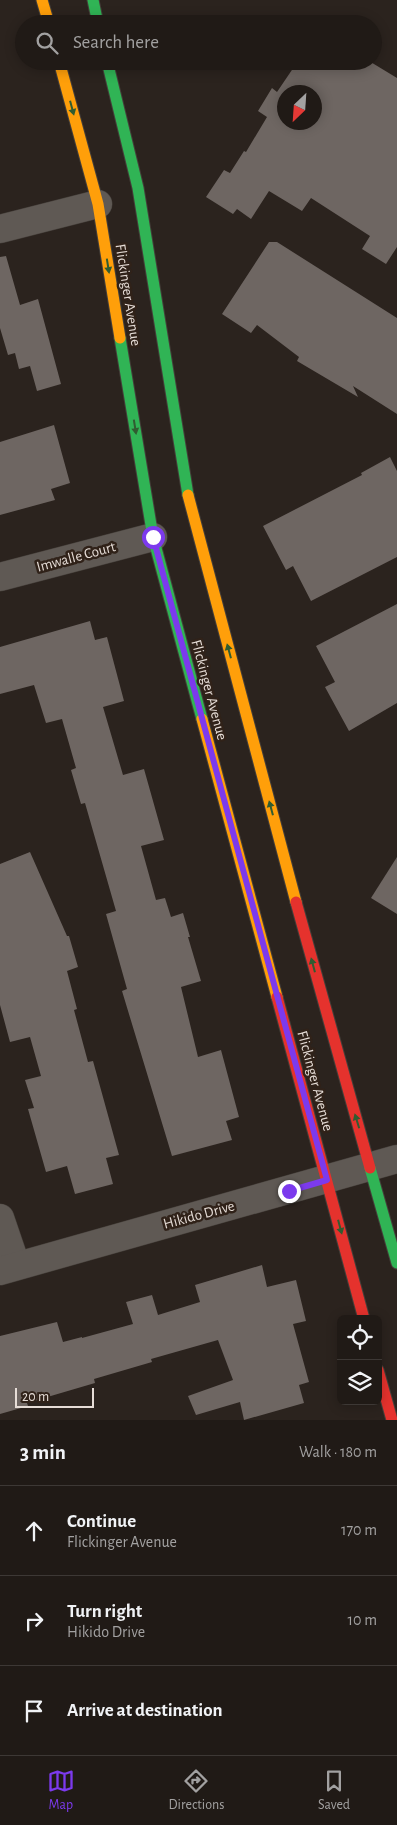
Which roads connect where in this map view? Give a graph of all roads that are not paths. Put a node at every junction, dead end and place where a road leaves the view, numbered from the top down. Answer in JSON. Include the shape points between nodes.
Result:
{"nodes":[{"id":1,"x":42,"y":0,"type":"edge"},
{"id":2,"x":93,"y":0,"type":"edge"},
{"id":3,"x":46,"y":15,"type":"edge"},
{"id":4,"x":96,"y":15,"type":"edge"},
{"id":5,"x":61,"y":70,"type":"edge"},
{"id":6,"x":109,"y":70,"type":"edge"},
{"id":7,"x":98,"y":204,"type":"junction"},
{"id":8,"x":0,"y":229,"type":"edge"},
{"id":9,"x":153,"y":537,"type":"junction"},
{"id":10,"x":0,"y":577,"type":"edge"},
{"id":11,"x":397,"y":1159,"type":"edge"},
{"id":12,"x":371,"y":1168,"type":"junction"},
{"id":13,"x":327,"y":1180,"type":"junction"},
{"id":14,"x":0,"y":1218,"type":"edge"},
{"id":15,"x":397,"y":1263,"type":"edge"},
{"id":16,"x":8,"y":1268,"type":"edge"},
{"id":17,"x":363,"y":1315,"type":"edge"},
{"id":18,"x":382,"y":1384,"type":"edge"},
{"id":19,"x":392,"y":1420,"type":"edge"}],
"edges":[{"from":1,"to":3,"type":"main road"},
{"from":2,"to":4,"type":"main road"},
{"from":5,"to":7,"type":"main road","name":"Flickinger Avenue","one_way":true},
{"from":12,"to":6,"type":"main road","name":"Flickinger Avenue","one_way":true,"via":[[334,1044],[190,506],[138,188]]},
{"from":7,"to":8,"type":"street"},
{"from":7,"to":9,"type":"main road","name":"Flickinger Avenue","one_way":true},
{"from":9,"to":10,"type":"street","name":"Imwalle Court"},
{"from":9,"to":13,"type":"main road","name":"Flickinger Avenue"},
{"from":11,"to":12,"type":"street","name":"Hikido Drive"},
{"from":12,"to":13,"type":"street","name":"Hikido Drive"},
{"from":12,"to":15,"type":"main road","name":"Flickinger Avenue"},
{"from":13,"to":16,"type":"street","name":"Hikido Drive"},
{"from":13,"to":17,"type":"main road","name":"Flickinger Avenue","one_way":true},
{"from":14,"to":16,"type":"street"},
{"from":18,"to":19,"type":"main road"}]}
